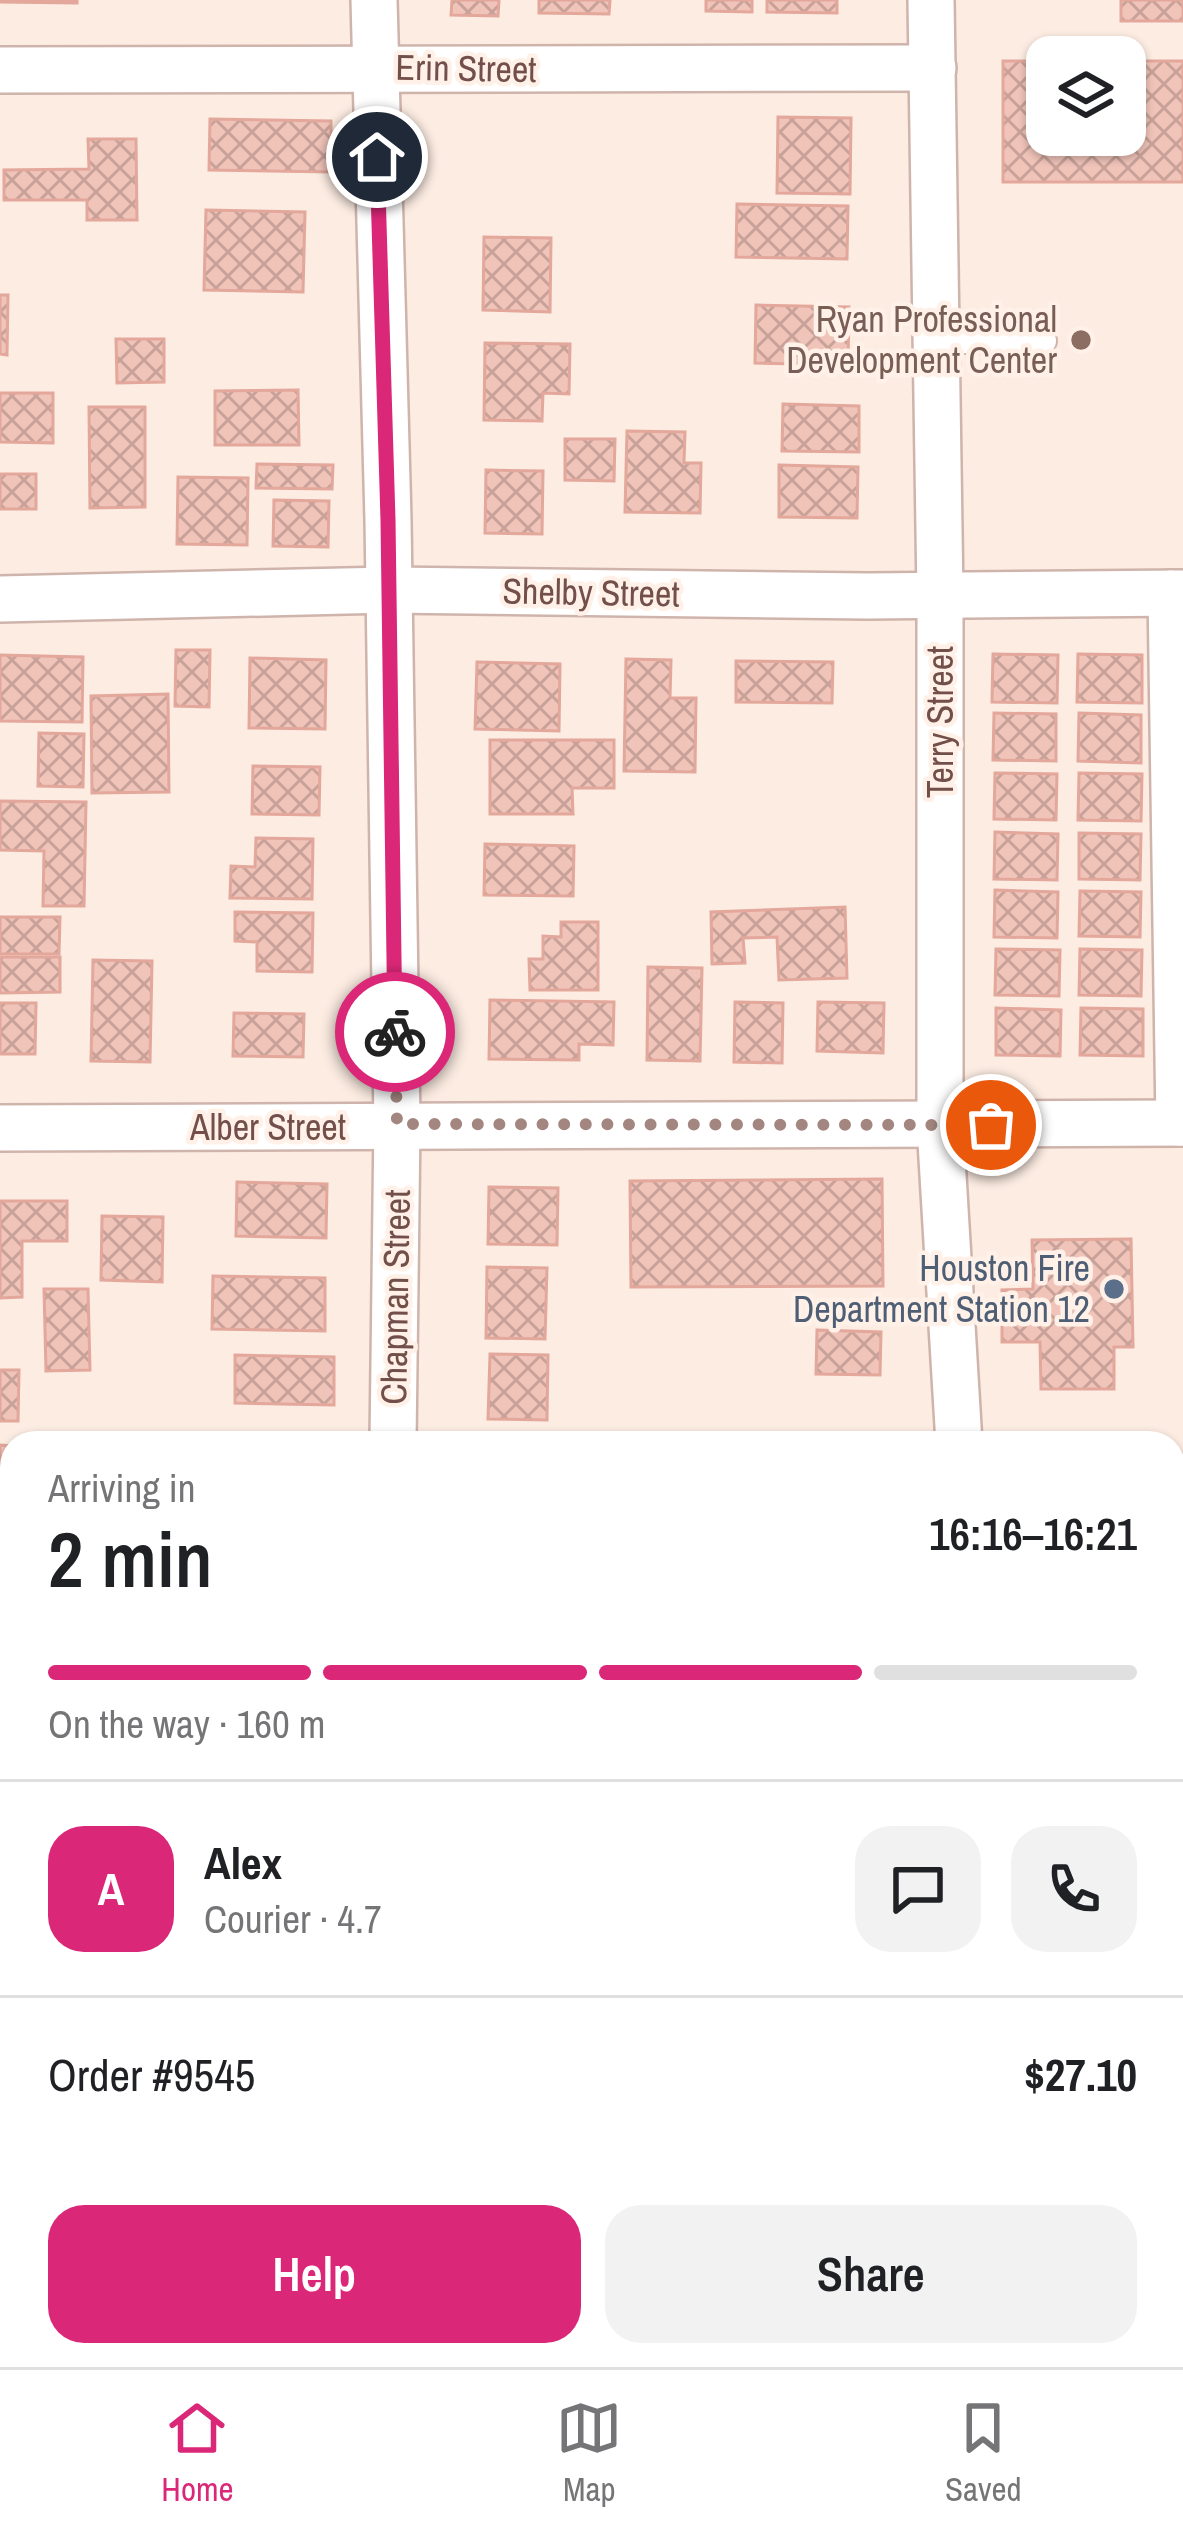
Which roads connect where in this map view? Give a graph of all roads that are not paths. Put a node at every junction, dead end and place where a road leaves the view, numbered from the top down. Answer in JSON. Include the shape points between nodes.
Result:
{"nodes":[{"id":1,"x":374,"y":0,"type":"edge"},
{"id":2,"x":932,"y":0,"type":"edge"},
{"id":3,"x":375,"y":67,"type":"junction"},
{"id":4,"x":933,"y":68,"type":"junction"},
{"id":5,"x":0,"y":70,"type":"edge"},
{"id":6,"x":936,"y":341,"type":"junction"},
{"id":7,"x":1044,"y":341,"type":"dead end"},
{"id":8,"x":388,"y":590,"type":"junction"},
{"id":9,"x":1177,"y":593,"type":"edge"},
{"id":10,"x":940,"y":596,"type":"junction"},
{"id":11,"x":0,"y":599,"type":"edge"},
{"id":12,"x":1181,"y":1123,"type":"edge"},
{"id":13,"x":397,"y":1124,"type":"junction"},
{"id":14,"x":940,"y":1125,"type":"junction"},
{"id":15,"x":0,"y":1128,"type":"edge"},
{"id":16,"x":393,"y":1431,"type":"edge"},
{"id":17,"x":958,"y":1431,"type":"edge"}],
"edges":[{"from":1,"to":3,"type":"street","name":"Chapman Street"},
{"from":2,"to":4,"type":"street","name":"Terry Street"},
{"from":3,"to":4,"type":"street","name":"Erin Street"},
{"from":3,"to":5,"type":"street","name":"Erin Street"},
{"from":3,"to":8,"type":"street","name":"Chapman Street"},
{"from":4,"to":6,"type":"street","name":"Terry Street"},
{"from":6,"to":7,"type":"lane"},
{"from":6,"to":10,"type":"street","name":"Terry Street"},
{"from":8,"to":10,"type":"street","name":"Shelby Street"},
{"from":8,"to":11,"type":"street","name":"Shelby Street"},
{"from":8,"to":13,"type":"street","name":"Chapman Street"},
{"from":9,"to":10,"type":"street","name":"Shelby Street"},
{"from":9,"to":12,"type":"street"},
{"from":10,"to":14,"type":"street","name":"Terry Street"},
{"from":12,"to":14,"type":"street","name":"Alber Street"},
{"from":13,"to":14,"type":"street","name":"Alber Street"},
{"from":13,"to":15,"type":"street","name":"Alber Street"},
{"from":13,"to":16,"type":"street","name":"Chapman Street"},
{"from":14,"to":17,"type":"street","name":"Terry Street"}]}
